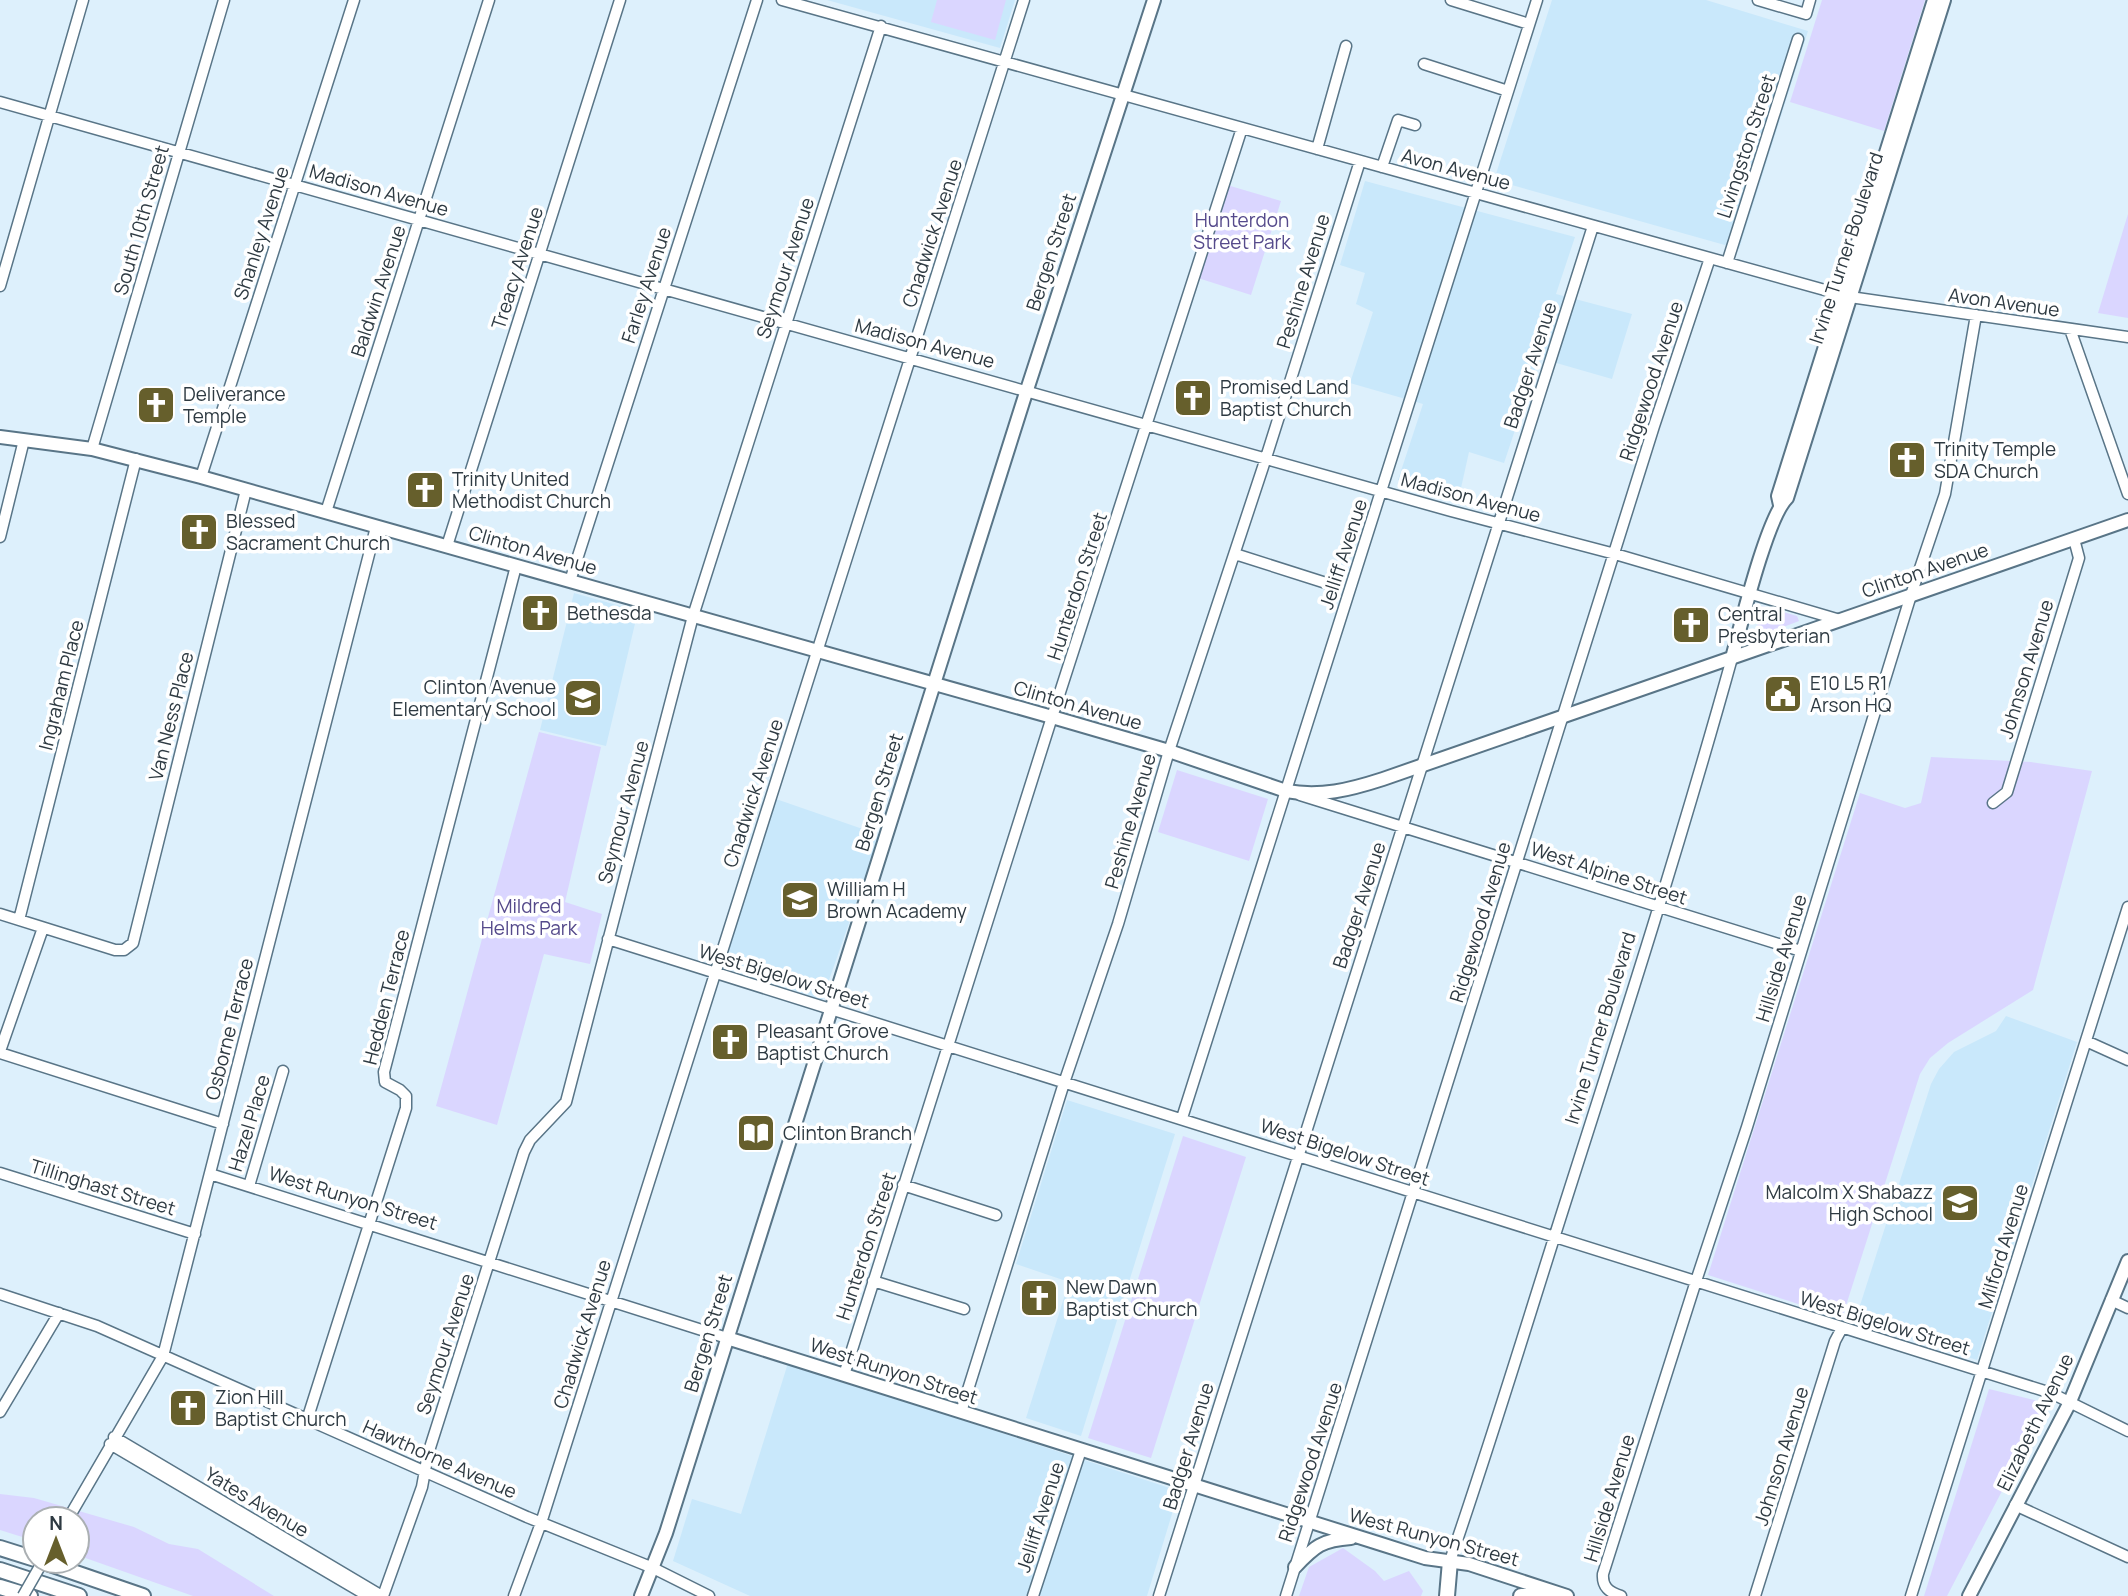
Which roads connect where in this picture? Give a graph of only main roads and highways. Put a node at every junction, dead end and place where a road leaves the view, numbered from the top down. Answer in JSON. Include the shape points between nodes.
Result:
{"nodes":[{"id":1,"x":1154,"y":0,"type":"edge"},
{"id":2,"x":1934,"y":0,"type":"edge"},
{"id":3,"x":1944,"y":0,"type":"edge"},
{"id":4,"x":1845,"y":296,"type":"junction"},
{"id":5,"x":0,"y":437,"type":"edge"},
{"id":6,"x":2128,"y":520,"type":"edge"},
{"id":7,"x":1732,"y":658,"type":"junction"},
{"id":8,"x":934,"y":683,"type":"junction"},
{"id":9,"x":2128,"y":1261,"type":"edge"},
{"id":10,"x":727,"y":1338,"type":"junction"},
{"id":11,"x":1358,"y":1537,"type":"junction"},
{"id":12,"x":0,"y":1548,"type":"edge"},
{"id":13,"x":21,"y":1555,"type":"edge"},
{"id":14,"x":1450,"y":1561,"type":"junction"},
{"id":15,"x":1294,"y":1567,"type":"road end"},
{"id":16,"x":0,"y":1570,"type":"edge"},
{"id":17,"x":82,"y":1575,"type":"edge"},
{"id":18,"x":0,"y":1587,"type":"edge"},
{"id":19,"x":30,"y":1596,"type":"edge"},
{"id":20,"x":79,"y":1596,"type":"edge"},
{"id":21,"x":143,"y":1596,"type":"edge"},
{"id":22,"x":641,"y":1596,"type":"edge"},
{"id":23,"x":1447,"y":1596,"type":"edge"},
{"id":24,"x":1521,"y":1596,"type":"edge"},
{"id":25,"x":1553,"y":1596,"type":"edge"},
{"id":26,"x":1567,"y":1596,"type":"edge"},
{"id":27,"x":1969,"y":1596,"type":"edge"}],
"edges":[{"from":1,"to":8,"type":"main road","name":"Bergen Street"},
{"from":2,"to":4,"type":"main road","name":"Irvine Turner Boulevard"},
{"from":3,"to":4,"type":"main road","name":"Irvine Turner Boulevard"},
{"from":4,"to":7,"type":"main road","name":"Irvine Turner Boulevard","via":[[1778,496],[1780,505]]},
{"from":5,"to":8,"type":"main road","name":"Clinton Avenue","via":[[92,449],[201,477]]},
{"from":6,"to":7,"type":"main road","name":"Clinton Avenue"},
{"from":7,"to":8,"type":"main road","name":"Clinton Avenue","via":[[1420,767],[1334,793],[1304,794]]},
{"from":8,"to":10,"type":"main road","name":"Bergen Street"},
{"from":9,"to":27,"type":"main road","name":"Elizabeth Avenue","via":[[2069,1404]]},
{"from":10,"to":11,"type":"main road","name":"West Runyon Street"},
{"from":10,"to":22,"type":"main road","name":"Bergen Street"},
{"from":11,"to":14,"type":"main road","name":"West Runyon Street"},
{"from":11,"to":15,"type":"main road","via":[[1321,1543]]},
{"from":12,"to":13,"type":"highway"},
{"from":14,"to":23,"type":"highway"},
{"from":14,"to":26,"type":"main road","name":"West Runyon Street"},
{"from":16,"to":20,"type":"highway"},
{"from":17,"to":21,"type":"highway"},
{"from":18,"to":19,"type":"highway"},
{"from":24,"to":25,"type":"highway"}]}
